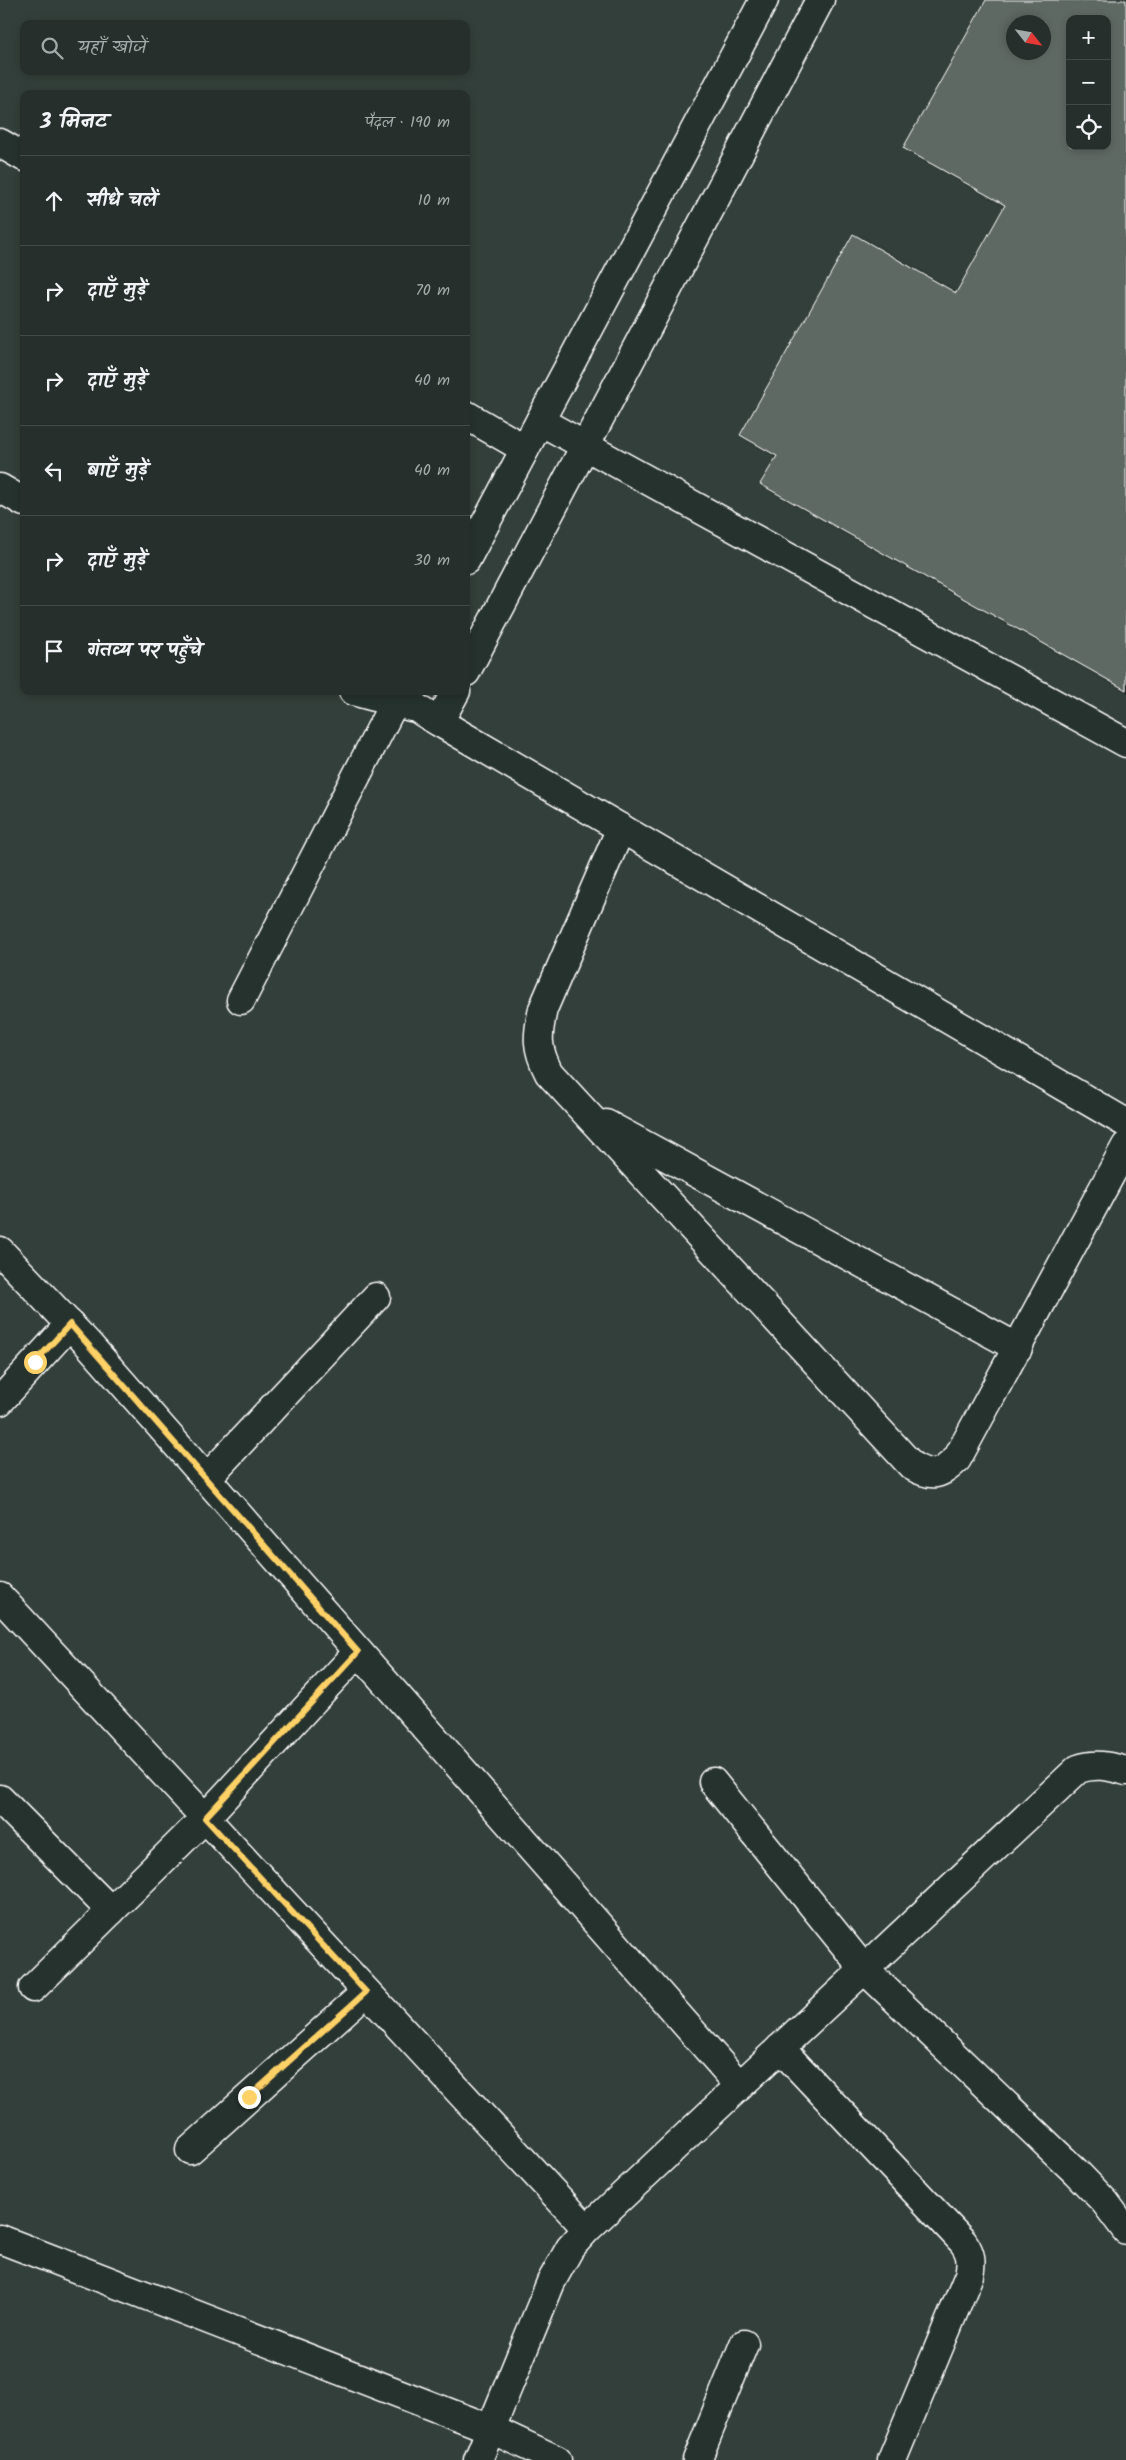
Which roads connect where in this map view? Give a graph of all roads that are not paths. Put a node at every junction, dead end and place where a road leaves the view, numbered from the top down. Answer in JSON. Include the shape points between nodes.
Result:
{"nodes":[{"id":1,"x":764,"y":0,"type":"edge"},
{"id":2,"x":820,"y":0,"type":"edge"},
{"id":3,"x":0,"y":144,"type":"edge"},
{"id":4,"x":20,"y":155,"type":"edge"},
{"id":5,"x":470,"y":417,"type":"edge"},
{"id":6,"x":540,"y":421,"type":"junction"},
{"id":7,"x":585,"y":447,"type":"junction"},
{"id":8,"x":525,"y":449,"type":"junction"},
{"id":9,"x":0,"y":488,"type":"edge"},
{"id":10,"x":20,"y":500,"type":"edge"},
{"id":11,"x":470,"y":552,"type":"edge"},
{"id":12,"x":470,"y":664,"type":"edge"},
{"id":13,"x":369,"y":695,"type":"edge"},
{"id":14,"x":445,"y":695,"type":"edge"},
{"id":15,"x":414,"y":706,"type":"edge"},
{"id":16,"x":1126,"y":743,"type":"edge"},
{"id":17,"x":621,"y":828,"type":"junction"},
{"id":18,"x":241,"y":1000,"type":"dead end"},
{"id":19,"x":587,"y":1114,"type":"junction"},
{"id":20,"x":1126,"y":1123,"type":"edge"},
{"id":21,"x":1126,"y":1146,"type":"edge"},
{"id":22,"x":0,"y":1251,"type":"edge"},
{"id":23,"x":376,"y":1297,"type":"dead end"},
{"id":24,"x":70,"y":1324,"type":"junction"},
{"id":25,"x":1018,"y":1348,"type":"junction"},
{"id":26,"x":0,"y":1400,"type":"edge"},
{"id":27,"x":206,"y":1479,"type":"junction"},
{"id":28,"x":0,"y":1597,"type":"edge"},
{"id":29,"x":358,"y":1652,"type":"junction"},
{"id":30,"x":1126,"y":1771,"type":"edge"},
{"id":31,"x":713,"y":1782,"type":"dead end"},
{"id":32,"x":0,"y":1800,"type":"edge"},
{"id":33,"x":205,"y":1818,"type":"junction"},
{"id":34,"x":111,"y":1911,"type":"junction"},
{"id":35,"x":864,"y":1969,"type":"junction"},
{"id":36,"x":33,"y":1988,"type":"dead end"},
{"id":37,"x":366,"y":1992,"type":"junction"},
{"id":38,"x":780,"y":2048,"type":"junction"},
{"id":39,"x":740,"y":2086,"type":"junction"},
{"id":40,"x":190,"y":2150,"type":"dead end"},
{"id":41,"x":587,"y":2229,"type":"junction"},
{"id":42,"x":1126,"y":2230,"type":"edge"},
{"id":43,"x":0,"y":2239,"type":"edge"},
{"id":44,"x":744,"y":2344,"type":"dead end"},
{"id":45,"x":491,"y":2429,"type":"junction"},
{"id":46,"x":478,"y":2460,"type":"edge"},
{"id":47,"x":558,"y":2460,"type":"edge"},
{"id":48,"x":697,"y":2460,"type":"edge"},
{"id":49,"x":892,"y":2460,"type":"edge"}],
"edges":[{"from":1,"to":6,"type":"street"},
{"from":2,"to":7,"type":"street"},
{"from":3,"to":4,"type":"street"},
{"from":5,"to":8,"type":"street"},
{"from":6,"to":7,"type":"street"},
{"from":6,"to":8,"type":"street"},
{"from":7,"to":12,"type":"street"},
{"from":7,"to":16,"type":"street"},
{"from":8,"to":11,"type":"street"},
{"from":9,"to":10,"type":"street"},
{"from":13,"to":15,"type":"street"},
{"from":14,"to":15,"type":"street"},
{"from":15,"to":17,"type":"street"},
{"from":15,"to":18,"type":"street"},
{"from":17,"to":19,"type":"street","via":[[543,1009],[539,1028],[540,1054],[549,1072]]},
{"from":17,"to":20,"type":"street"},
{"from":19,"to":25,"type":"street"},
{"from":19,"to":25,"type":"street","via":[[912,1466],[925,1473],[942,1473],[958,1459]]},
{"from":21,"to":25,"type":"street"},
{"from":22,"to":24,"type":"street"},
{"from":23,"to":27,"type":"street"},
{"from":24,"to":26,"type":"street"},
{"from":24,"to":27,"type":"street"},
{"from":27,"to":29,"type":"street"},
{"from":28,"to":33,"type":"street"},
{"from":29,"to":33,"type":"street"},
{"from":29,"to":39,"type":"street"},
{"from":30,"to":35,"type":"street","via":[[1103,1765],[1078,1769]]},
{"from":31,"to":35,"type":"street"},
{"from":32,"to":34,"type":"street"},
{"from":33,"to":34,"type":"street"},
{"from":33,"to":37,"type":"street"},
{"from":34,"to":36,"type":"street"},
{"from":35,"to":38,"type":"street"},
{"from":35,"to":42,"type":"street","via":[[1076,2172]]},
{"from":37,"to":40,"type":"street"},
{"from":37,"to":41,"type":"street"},
{"from":38,"to":39,"type":"street"},
{"from":38,"to":49,"type":"street","via":[[970,2252],[970,2275]]},
{"from":39,"to":41,"type":"street"},
{"from":41,"to":45,"type":"street","via":[[557,2270]]},
{"from":43,"to":45,"type":"street"},
{"from":44,"to":48,"type":"street"},
{"from":45,"to":46,"type":"street"},
{"from":45,"to":47,"type":"street"}]}
